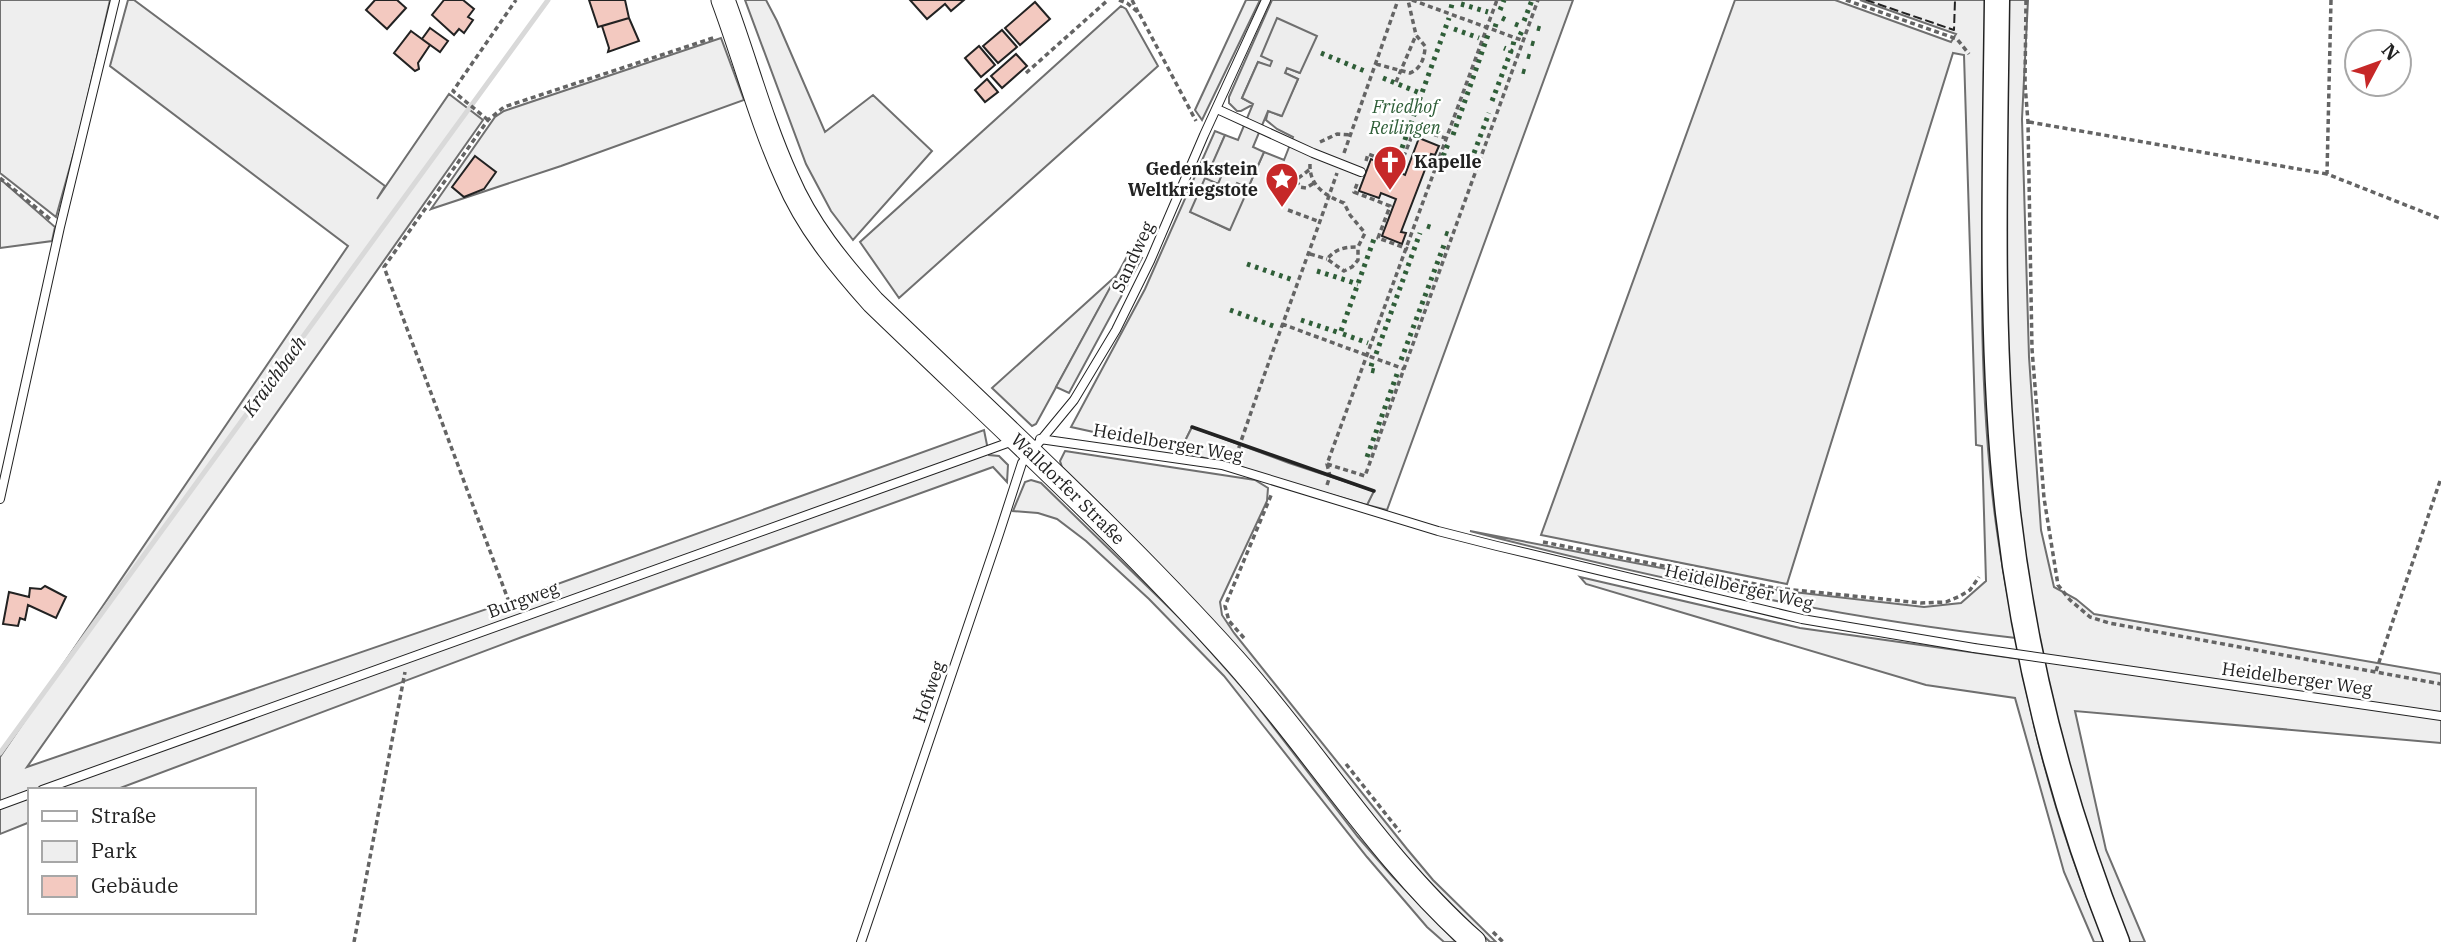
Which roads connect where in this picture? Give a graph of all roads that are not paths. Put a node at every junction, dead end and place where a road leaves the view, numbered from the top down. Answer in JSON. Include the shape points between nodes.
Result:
{"nodes":[{"id":1,"x":115,"y":0,"type":"edge"},
{"id":2,"x":723,"y":0,"type":"edge"},
{"id":3,"x":1266,"y":0,"type":"edge"},
{"id":4,"x":1997,"y":0,"type":"edge"},
{"id":5,"x":1217,"y":109,"type":"junction"},
{"id":6,"x":1362,"y":172,"type":"road end"},
{"id":7,"x":1028,"y":444,"type":"junction"},
{"id":8,"x":0,"y":499,"type":"edge"},
{"id":9,"x":2441,"y":716,"type":"edge"},
{"id":10,"x":48,"y":788,"type":"edge"},
{"id":11,"x":28,"y":795,"type":"edge"},
{"id":12,"x":0,"y":805,"type":"edge"},
{"id":13,"x":1480,"y":934,"type":"edge"},
{"id":14,"x":861,"y":942,"type":"edge"},
{"id":15,"x":2117,"y":942,"type":"edge"}],
"edges":[{"from":1,"to":8,"type":"lane"},
{"from":2,"to":7,"type":"street","name":"Walldorfer Straße","via":[[787,179],[817,233],[873,302]]},
{"from":3,"to":5,"type":"lane","name":"Sandweg"},
{"from":4,"to":15,"type":"main road","via":[[1994,249],[2008,513],[2042,707],[2075,830]]},
{"from":5,"to":6,"type":"lane"},
{"from":5,"to":7,"type":"lane","name":"Sandweg","via":[[1116,330],[1073,400]]},
{"from":7,"to":9,"type":"lane","name":"Heidelberger Weg","bridge":true,"via":[[1222,465],[1438,531],[1802,619]]},
{"from":7,"to":10,"type":"lane","name":"Burgweg","via":[[515,619]]},
{"from":7,"to":13,"type":"street","name":"Walldorfer Straße","via":[[1235,660],[1426,894]]},
{"from":7,"to":14,"type":"lane","name":"Hofweg"},
{"from":11,"to":12,"type":"lane"}]}
